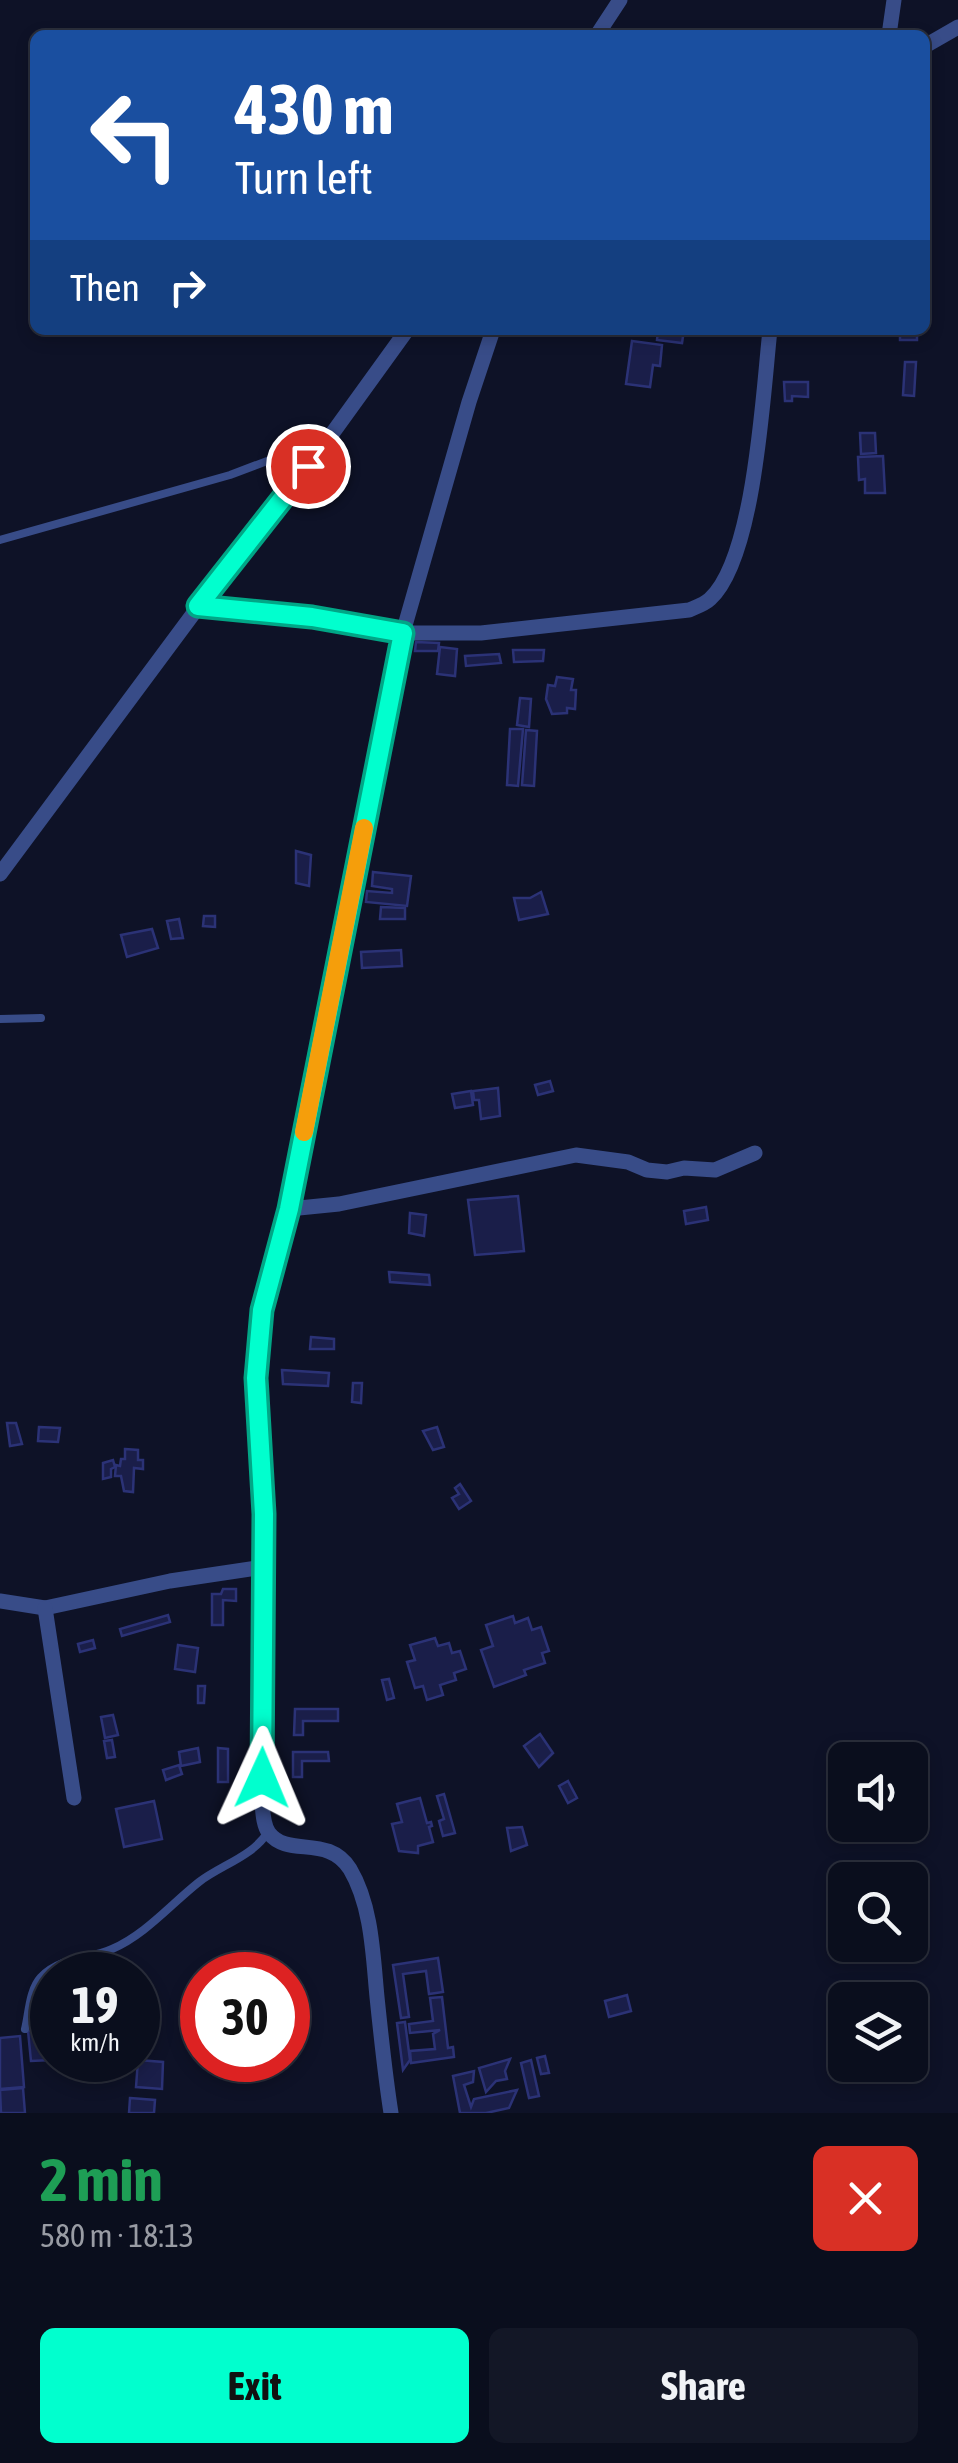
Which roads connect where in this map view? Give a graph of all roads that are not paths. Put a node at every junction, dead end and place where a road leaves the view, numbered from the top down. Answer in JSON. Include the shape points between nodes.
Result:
{"nodes":[{"id":1,"x":620,"y":0,"type":"edge"},
{"id":2,"x":894,"y":0,"type":"edge"},
{"id":3,"x":958,"y":26,"type":"edge"},
{"id":4,"x":600,"y":30,"type":"edge"},
{"id":5,"x":890,"y":30,"type":"edge"},
{"id":6,"x":930,"y":43,"type":"edge"},
{"id":7,"x":403,"y":335,"type":"edge"},
{"id":8,"x":491,"y":335,"type":"edge"},
{"id":9,"x":769,"y":335,"type":"edge"},
{"id":10,"x":330,"y":438,"type":"junction"},
{"id":11,"x":0,"y":540,"type":"edge"},
{"id":12,"x":198,"y":606,"type":"junction"},
{"id":13,"x":403,"y":633,"type":"junction"},
{"id":14,"x":0,"y":874,"type":"edge"},
{"id":15,"x":41,"y":1018,"type":"dead end"},
{"id":16,"x":0,"y":1019,"type":"edge"},
{"id":17,"x":755,"y":1153,"type":"dead end"},
{"id":18,"x":289,"y":1209,"type":"junction"},
{"id":19,"x":263,"y":1567,"type":"junction"},
{"id":20,"x":0,"y":1601,"type":"edge"},
{"id":21,"x":46,"y":1608,"type":"junction"},
{"id":22,"x":74,"y":1798,"type":"dead end"},
{"id":23,"x":268,"y":1832,"type":"junction"},
{"id":24,"x":25,"y":2029,"type":"dead end"},
{"id":25,"x":391,"y":2113,"type":"edge"}],
"edges":[{"from":1,"to":4,"type":"street"},
{"from":2,"to":5,"type":"street"},
{"from":3,"to":6,"type":"street"},
{"from":7,"to":10,"type":"street"},
{"from":8,"to":13,"type":"street"},
{"from":9,"to":13,"type":"street","via":[[748,506],[734,563],[710,600],[690,610],[481,633]]},
{"from":10,"to":11,"type":"lane","via":[[230,475]]},
{"from":10,"to":12,"type":"street"},
{"from":12,"to":13,"type":"street"},
{"from":12,"to":14,"type":"street"},
{"from":13,"to":18,"type":"street"},
{"from":15,"to":16,"type":"lane"},
{"from":17,"to":18,"type":"street","via":[[715,1170],[667,1172],[576,1155]]},
{"from":18,"to":19,"type":"street","via":[[258,1339]]},
{"from":19,"to":21,"type":"street"},
{"from":19,"to":23,"type":"street","via":[[261,1796]]},
{"from":20,"to":21,"type":"street"},
{"from":21,"to":22,"type":"street"},
{"from":23,"to":24,"type":"lane","via":[[116,1948],[65,1960],[41,1977]]},
{"from":23,"to":25,"type":"street","via":[[291,1844],[332,1850],[359,1888]]}]}
